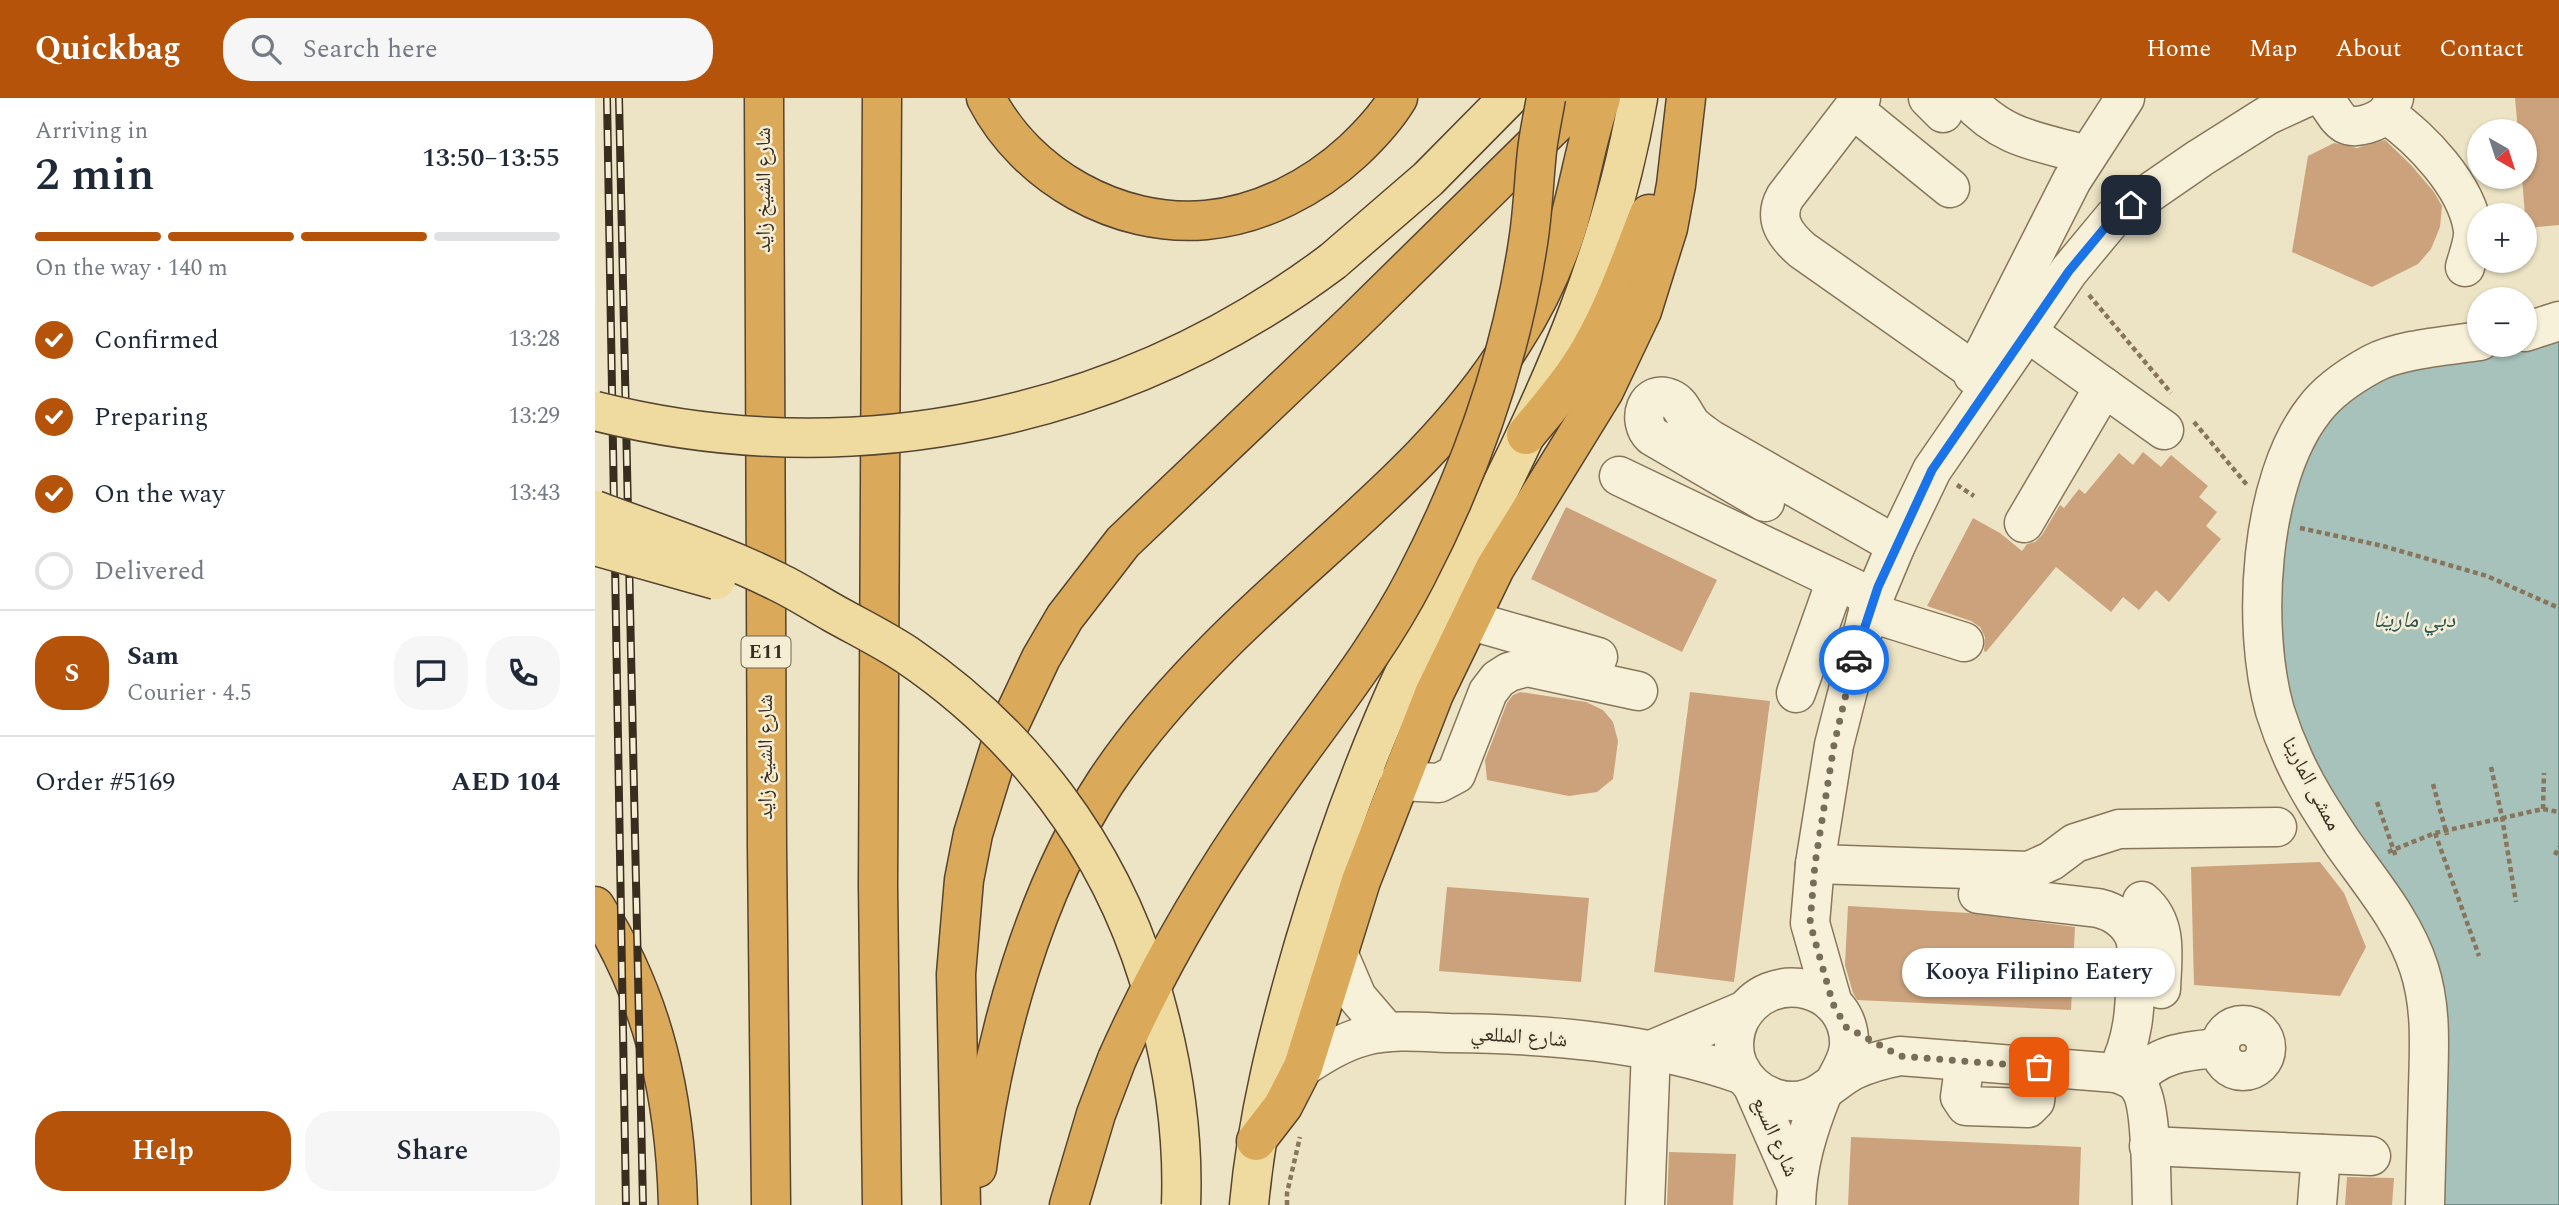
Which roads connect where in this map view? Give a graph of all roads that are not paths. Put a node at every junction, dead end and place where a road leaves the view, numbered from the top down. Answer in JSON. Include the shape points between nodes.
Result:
{"nodes":[{"id":1,"x":764,"y":98,"type":"edge"},
{"id":2,"x":882,"y":98,"type":"edge"},
{"id":3,"x":986,"y":98,"type":"edge"},
{"id":4,"x":1398,"y":98,"type":"edge"},
{"id":5,"x":1508,"y":98,"type":"edge"},
{"id":6,"x":1546,"y":98,"type":"edge"},
{"id":7,"x":1582,"y":98,"type":"edge"},
{"id":8,"x":1601,"y":98,"type":"edge"},
{"id":9,"x":1638,"y":98,"type":"edge"},
{"id":10,"x":2125,"y":98,"type":"edge"},
{"id":11,"x":2305,"y":98,"type":"edge"},
{"id":12,"x":2323,"y":98,"type":"edge"},
{"id":13,"x":1946,"y":103,"type":"edge"},
{"id":14,"x":1857,"y":104,"type":"edge"},
{"id":15,"x":2390,"y":106,"type":"edge"},
{"id":16,"x":1684,"y":116,"type":"edge"},
{"id":17,"x":2080,"y":168,"type":"junction"},
{"id":18,"x":1950,"y":188,"type":"dead end"},
{"id":19,"x":2113,"y":218,"type":"junction"},
{"id":20,"x":2465,"y":267,"type":"dead end"},
{"id":21,"x":2559,"y":321,"type":"edge"},
{"id":22,"x":2537,"y":328,"type":"edge"},
{"id":23,"x":2027,"y":332,"type":"junction"},
{"id":24,"x":2467,"y":343,"type":"edge"},
{"id":25,"x":1974,"y":371,"type":"junction"},
{"id":26,"x":2104,"y":387,"type":"junction"},
{"id":27,"x":595,"y":411,"type":"edge"},
{"id":28,"x":2164,"y":430,"type":"dead end"},
{"id":29,"x":1526,"y":435,"type":"junction"},
{"id":30,"x":1932,"y":470,"type":"junction"},
{"id":31,"x":1619,"y":476,"type":"dead end"},
{"id":32,"x":1699,"y":494,"type":"dead end"},
{"id":33,"x":1765,"y":502,"type":"dead end"},
{"id":34,"x":595,"y":510,"type":"edge"},
{"id":35,"x":2024,"y":523,"type":"dead end"},
{"id":36,"x":595,"y":546,"type":"edge"},
{"id":37,"x":1836,"y":580,"type":"junction"},
{"id":38,"x":1880,"y":583,"type":"junction"},
{"id":39,"x":832,"y":613,"type":"junction"},
{"id":40,"x":1468,"y":620,"type":"junction"},
{"id":41,"x":1963,"y":642,"type":"dead end"},
{"id":42,"x":1598,"y":657,"type":"dead end"},
{"id":43,"x":1638,"y":691,"type":"dead end"},
{"id":44,"x":1796,"y":693,"type":"dead end"},
{"id":45,"x":1399,"y":781,"type":"junction"},
{"id":46,"x":2277,"y":827,"type":"dead end"},
{"id":47,"x":1815,"y":864,"type":"junction"},
{"id":48,"x":1978,"y":894,"type":"dead end"},
{"id":49,"x":2142,"y":901,"type":"dead end"},
{"id":50,"x":595,"y":906,"type":"edge"},
{"id":51,"x":1810,"y":923,"type":"junction"},
{"id":52,"x":1339,"y":955,"type":"junction"},
{"id":53,"x":1777,"y":988,"type":"junction"},
{"id":54,"x":1745,"y":1010,"type":"junction"},
{"id":55,"x":1839,"y":1016,"type":"junction"},
{"id":56,"x":1387,"y":1032,"type":"junction"},
{"id":57,"x":1651,"y":1050,"type":"junction"},
{"id":58,"x":1900,"y":1056,"type":"junction"},
{"id":59,"x":2223,"y":1056,"type":"dead end"},
{"id":60,"x":1303,"y":1067,"type":"junction"},
{"id":61,"x":1748,"y":1081,"type":"junction"},
{"id":62,"x":2130,"y":1081,"type":"junction"},
{"id":63,"x":1829,"y":1086,"type":"junction"},
{"id":64,"x":1257,"y":1141,"type":"junction"},
{"id":65,"x":2149,"y":1146,"type":"junction"},
{"id":66,"x":2321,"y":1154,"type":"junction"},
{"id":67,"x":2371,"y":1156,"type":"dead end"},
{"id":68,"x":1797,"y":1196,"type":"edge"},
{"id":69,"x":678,"y":1205,"type":"edge"},
{"id":70,"x":771,"y":1205,"type":"edge"},
{"id":71,"x":882,"y":1205,"type":"edge"},
{"id":72,"x":961,"y":1205,"type":"edge"},
{"id":73,"x":973,"y":1205,"type":"edge"},
{"id":74,"x":1069,"y":1205,"type":"edge"},
{"id":75,"x":1181,"y":1205,"type":"edge"},
{"id":76,"x":1249,"y":1205,"type":"edge"},
{"id":77,"x":1645,"y":1205,"type":"edge"},
{"id":78,"x":2152,"y":1205,"type":"edge"},
{"id":79,"x":2317,"y":1205,"type":"edge"},
{"id":80,"x":2425,"y":1205,"type":"edge"}],
"edges":[{"from":1,"to":70,"type":"highway","name":"شارع الشيخ زايد","number":"E11"},
{"from":2,"to":71,"type":"highway","via":[[878,885]]},
{"from":3,"to":4,"type":"highway","via":[[1007,132],[1033,160],[1074,189],[1132,213],[1169,220],[1207,220],[1278,201],[1312,184],[1370,135]]},
{"from":5,"to":27,"type":"main road","bridge":true,"via":[[1382,221],[1287,295],[1188,352],[1082,394],[971,423],[859,437],[745,436]]},
{"from":6,"to":74,"type":"highway","bridge":true,"via":[[1514,314],[1488,405],[1451,505],[1381,639],[1229,852],[1167,953],[1117,1059]]},
{"from":7,"to":72,"type":"highway","bridge":true,"via":[[1123,542],[1065,617],[1001,743],[973,834],[958,927],[956,974]]},
{"from":8,"to":73,"type":"highway","via":[[1567,227],[1551,267],[1528,316],[1488,379],[1397,480],[1220,645],[1161,709],[1104,784],[1080,825],[1040,910],[1020,971],[989,1095]]},
{"from":9,"to":29,"type":"main road","via":[[1622,179],[1590,281]]},
{"from":10,"to":17,"type":"street"},
{"from":11,"to":19,"type":"street","via":[[2268,115]]},
{"from":12,"to":15,"type":"street","via":[[2347,126],[2372,122]]},
{"from":13,"to":17,"type":"street","via":[[1983,117]]},
{"from":14,"to":18,"type":"street"},
{"from":14,"to":25,"type":"street","via":[[1785,197],[1781,225],[1802,250]]},
{"from":15,"to":20,"type":"street","via":[[2451,180],[2467,207],[2473,233]]},
{"from":16,"to":29,"type":"highway","via":[[1609,315],[1567,384]]},
{"from":16,"to":40,"type":"highway","via":[[1668,228],[1633,332],[1605,391]]},
{"from":17,"to":19,"type":"street","via":[[2074,192],[2080,204],[2101,218]]},
{"from":17,"to":25,"type":"street"},
{"from":19,"to":23,"type":"street"},
{"from":21,"to":22,"type":"street"},
{"from":23,"to":26,"type":"street"},
{"from":23,"to":30,"type":"street"},
{"from":24,"to":80,"type":"street","name":"ممشى المارينا","via":[[2373,363],[2315,408],[2293,442],[2281,473],[2270,512],[2263,592],[2265,652],[2275,710],[2294,761],[2400,926],[2419,968],[2429,1018]]},
{"from":25,"to":30,"type":"street"},
{"from":26,"to":28,"type":"street"},
{"from":26,"to":35,"type":"street"},
{"from":29,"to":64,"type":"main road","via":[[1409,664],[1349,803],[1288,999]]},
{"from":30,"to":38,"type":"street"},
{"from":31,"to":37,"type":"street"},
{"from":32,"to":38,"type":"street"},
{"from":33,"to":38,"type":"street","via":[[1652,436],[1685,415],[1699,432]]},
{"from":34,"to":39,"type":"main road","bridge":true,"via":[[756,572]]},
{"from":36,"to":39,"type":"main road","bridge":true},
{"from":37,"to":38,"type":"street"},
{"from":37,"to":44,"type":"street"},
{"from":38,"to":41,"type":"street"},
{"from":38,"to":47,"type":"street","via":[[1834,745]]},
{"from":39,"to":75,"type":"main road","bridge":true,"via":[[905,654],[972,705],[1031,764],[1096,855],[1125,911],[1156,1004],[1176,1100]]},
{"from":40,"to":42,"type":"street"},
{"from":40,"to":45,"type":"highway"},
{"from":43,"to":45,"type":"street","via":[[1527,667],[1509,672],[1487,692],[1456,774],[1439,783]]},
{"from":45,"to":52,"type":"highway"},
{"from":46,"to":47,"type":"street","via":[[2106,832],[2075,843],[2028,872]]},
{"from":47,"to":51,"type":"street"},
{"from":48,"to":62,"type":"street","via":[[2098,908],[2126,923],[2136,944]]},
{"from":49,"to":62,"type":"street","via":[[2156,916],[2162,934],[2160,1003],[2153,1035]]},
{"from":50,"to":69,"type":"highway","via":[[632,974],[663,1064],[672,1111]]},
{"from":51,"to":53,"type":"street"},
{"from":51,"to":55,"type":"street"},
{"from":52,"to":56,"type":"street","via":[[1357,997]]},
{"from":52,"to":60,"type":"highway"},
{"from":53,"to":54,"type":"street"},
{"from":53,"to":55,"type":"street","via":[[1792,986],[1821,995]]},
{"from":54,"to":57,"type":"street"},
{"from":54,"to":61,"type":"street","via":[[1734,1042],[1736,1059]]},
{"from":55,"to":58,"type":"street"},
{"from":55,"to":63,"type":"street","via":[[1849,1046],[1845,1064]]},
{"from":56,"to":57,"type":"street","name":"شارع المللعي","via":[[1523,1033]]},
{"from":56,"to":60,"type":"street","name":"شارع المللعي","via":[[1343,1044]]},
{"from":57,"to":61,"type":"street","name":"شارع المللعي","via":[[1713,1065]]},
{"from":57,"to":77,"type":"street"},
{"from":58,"to":62,"type":"street","via":[[2039,1067]]},
{"from":58,"to":63,"type":"street","via":[[1866,1065]]},
{"from":59,"to":62,"type":"street","via":[[2186,1051],[2163,1057]]},
{"from":60,"to":64,"type":"highway","via":[[1283,1106]]},
{"from":61,"to":63,"type":"street","via":[[1769,1097],[1787,1101],[1806,1100]]},
{"from":61,"to":68,"type":"street","name":"شارع السبع"},
{"from":62,"to":65,"type":"street","via":[[2147,1104]]},
{"from":63,"to":68,"type":"street","name":"شارع السبع","via":[[1811,1122]]},
{"from":64,"to":76,"type":"main road"},
{"from":65,"to":66,"type":"street"},
{"from":65,"to":78,"type":"street"},
{"from":66,"to":67,"type":"street"},
{"from":66,"to":79,"type":"street"}]}
